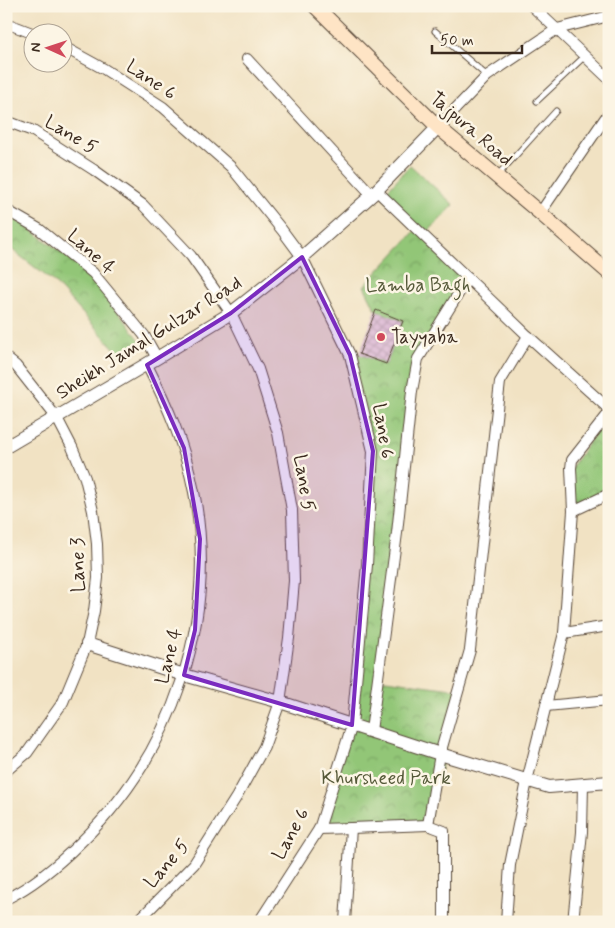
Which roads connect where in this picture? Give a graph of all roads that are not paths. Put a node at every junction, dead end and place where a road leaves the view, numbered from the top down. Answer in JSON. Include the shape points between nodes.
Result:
{"nodes":[{"id":1,"x":314,"y":6,"type":"edge"},
{"id":2,"x":532,"y":6,"type":"edge"},
{"id":3,"x":609,"y":16,"type":"edge"},
{"id":4,"x":6,"y":23,"type":"edge"},
{"id":5,"x":22,"y":29,"type":"edge"},
{"id":6,"x":557,"y":29,"type":"junction"},
{"id":7,"x":435,"y":31,"type":"dead end"},
{"id":8,"x":72,"y":51,"type":"edge"},
{"id":9,"x":585,"y":56,"type":"junction"},
{"id":10,"x":247,"y":59,"type":"dead end"},
{"id":11,"x":487,"y":76,"type":"junction"},
{"id":12,"x":609,"y":79,"type":"edge"},
{"id":13,"x":537,"y":101,"type":"dead end"},
{"id":14,"x":556,"y":111,"type":"dead end"},
{"id":15,"x":606,"y":117,"type":"dead end"},
{"id":16,"x":6,"y":122,"type":"edge"},
{"id":17,"x":438,"y":127,"type":"junction"},
{"id":18,"x":497,"y":177,"type":"junction"},
{"id":19,"x":374,"y":193,"type":"junction"},
{"id":20,"x":6,"y":210,"type":"edge"},
{"id":21,"x":540,"y":213,"type":"junction"},
{"id":22,"x":302,"y":257,"type":"junction"},
{"id":23,"x":609,"y":273,"type":"edge"},
{"id":24,"x":468,"y":278,"type":"junction"},
{"id":25,"x":231,"y":313,"type":"junction"},
{"id":26,"x":528,"y":336,"type":"junction"},
{"id":27,"x":6,"y":358,"type":"edge"},
{"id":28,"x":152,"y":361,"type":"junction"},
{"id":29,"x":609,"y":409,"type":"edge"},
{"id":30,"x":609,"y":413,"type":"edge"},
{"id":31,"x":56,"y":418,"type":"junction"},
{"id":32,"x":6,"y":447,"type":"edge"},
{"id":33,"x":609,"y":494,"type":"edge"},
{"id":34,"x":573,"y":511,"type":"junction"},
{"id":35,"x":609,"y":626,"type":"edge"},
{"id":36,"x":564,"y":633,"type":"junction"},
{"id":37,"x":87,"y":644,"type":"junction"},
{"id":38,"x":184,"y":675,"type":"junction"},
{"id":39,"x":609,"y":700,"type":"edge"},
{"id":40,"x":280,"y":702,"type":"junction"},
{"id":41,"x":546,"y":706,"type":"junction"},
{"id":42,"x":352,"y":725,"type":"junction"},
{"id":43,"x":371,"y":731,"type":"junction"},
{"id":44,"x":440,"y":754,"type":"junction"},
{"id":45,"x":6,"y":771,"type":"edge"},
{"id":46,"x":527,"y":781,"type":"junction"},
{"id":47,"x":609,"y":782,"type":"edge"},
{"id":48,"x":583,"y":784,"type":"junction"},
{"id":49,"x":428,"y":824,"type":"junction"},
{"id":50,"x":351,"y":828,"type":"junction"},
{"id":51,"x":319,"y":829,"type":"junction"},
{"id":52,"x":6,"y":899,"type":"edge"},
{"id":53,"x":137,"y":922,"type":"edge"},
{"id":54,"x":258,"y":922,"type":"edge"},
{"id":55,"x":345,"y":922,"type":"edge"},
{"id":56,"x":444,"y":922,"type":"edge"},
{"id":57,"x":506,"y":922,"type":"edge"},
{"id":58,"x":573,"y":922,"type":"edge"}],
"edges":[{"from":1,"to":17,"type":"main road","name":"Tajpura Road"},
{"from":2,"to":6,"type":"street"},
{"from":3,"to":6,"type":"street","name":"Sheikh Jamal Gulzar Road"},
{"from":4,"to":5,"type":"street"},
{"from":6,"to":9,"type":"street"},
{"from":6,"to":11,"type":"street","name":"Sheikh Jamal Gulzar Road"},
{"from":7,"to":11,"type":"lane"},
{"from":8,"to":22,"type":"street","name":"Lane 6","via":[[170,114],[231,168]]},
{"from":9,"to":12,"type":"street"},
{"from":9,"to":13,"type":"lane"},
{"from":10,"to":19,"type":"street"},
{"from":11,"to":17,"type":"street","name":"Sheikh Jamal Gulzar Road"},
{"from":14,"to":18,"type":"lane"},
{"from":15,"to":21,"type":"street"},
{"from":16,"to":25,"type":"street","name":"Lane 5","via":[[33,131],[143,205],[191,256]]},
{"from":17,"to":18,"type":"main road","name":"Tajpura Road"},
{"from":17,"to":19,"type":"street","name":"Sheikh Jamal Gulzar Road"},
{"from":18,"to":21,"type":"main road","name":"Tajpura Road"},
{"from":19,"to":22,"type":"street","name":"Sheikh Jamal Gulzar Road"},
{"from":19,"to":24,"type":"street"},
{"from":20,"to":28,"type":"street","name":"Lane 4","via":[[39,229],[93,273],[144,335]]},
{"from":21,"to":23,"type":"main road","name":"Tajpura Road"},
{"from":22,"to":25,"type":"street","name":"Sheikh Jamal Gulzar Road"},
{"from":22,"to":42,"type":"street","name":"Lane 6","via":[[350,355],[373,451],[367,565]]},
{"from":24,"to":26,"type":"street"},
{"from":24,"to":43,"type":"street","via":[[416,367]]},
{"from":25,"to":28,"type":"street","name":"Sheikh Jamal Gulzar Road"},
{"from":25,"to":40,"type":"street","name":"Lane 5","via":[[258,369],[278,433],[292,510],[294,581]]},
{"from":26,"to":29,"type":"street"},
{"from":26,"to":44,"type":"street","via":[[500,382],[470,650]]},
{"from":27,"to":31,"type":"street","name":"Lane 3","via":[[16,366]]},
{"from":28,"to":31,"type":"street","name":"Sheikh Jamal Gulzar Road"},
{"from":28,"to":38,"type":"street","name":"Lane 4","via":[[184,448],[200,538],[195,630]]},
{"from":30,"to":34,"type":"street","via":[[572,460]]},
{"from":31,"to":32,"type":"street","name":"Sheikh Jamal Gulzar Road"},
{"from":31,"to":37,"type":"street","name":"Lane 3","via":[[72,447],[93,511],[98,578]]},
{"from":33,"to":34,"type":"street"},
{"from":34,"to":36,"type":"street"},
{"from":35,"to":36,"type":"street"},
{"from":36,"to":41,"type":"street"},
{"from":37,"to":38,"type":"street"},
{"from":37,"to":45,"type":"street","name":"Lane 3","via":[[63,702],[27,753]]},
{"from":38,"to":40,"type":"street"},
{"from":38,"to":52,"type":"street","name":"Lane 4","via":[[151,752],[137,777],[103,821],[62,861]]},
{"from":39,"to":41,"type":"street"},
{"from":40,"to":42,"type":"street"},
{"from":40,"to":53,"type":"street","name":"Lane 5","via":[[264,747],[238,796],[194,864]]},
{"from":41,"to":46,"type":"street"},
{"from":42,"to":43,"type":"street"},
{"from":42,"to":51,"type":"street","name":"Lane 6"},
{"from":43,"to":44,"type":"street"},
{"from":44,"to":46,"type":"street"},
{"from":44,"to":49,"type":"street"},
{"from":46,"to":48,"type":"street","via":[[549,787]]},
{"from":46,"to":57,"type":"street","via":[[510,865]]},
{"from":47,"to":48,"type":"street"},
{"from":48,"to":58,"type":"street"},
{"from":49,"to":50,"type":"street"},
{"from":49,"to":56,"type":"street","via":[[444,831]]},
{"from":50,"to":51,"type":"street"},
{"from":50,"to":55,"type":"street"},
{"from":51,"to":54,"type":"street","name":"Lane 6"}]}
